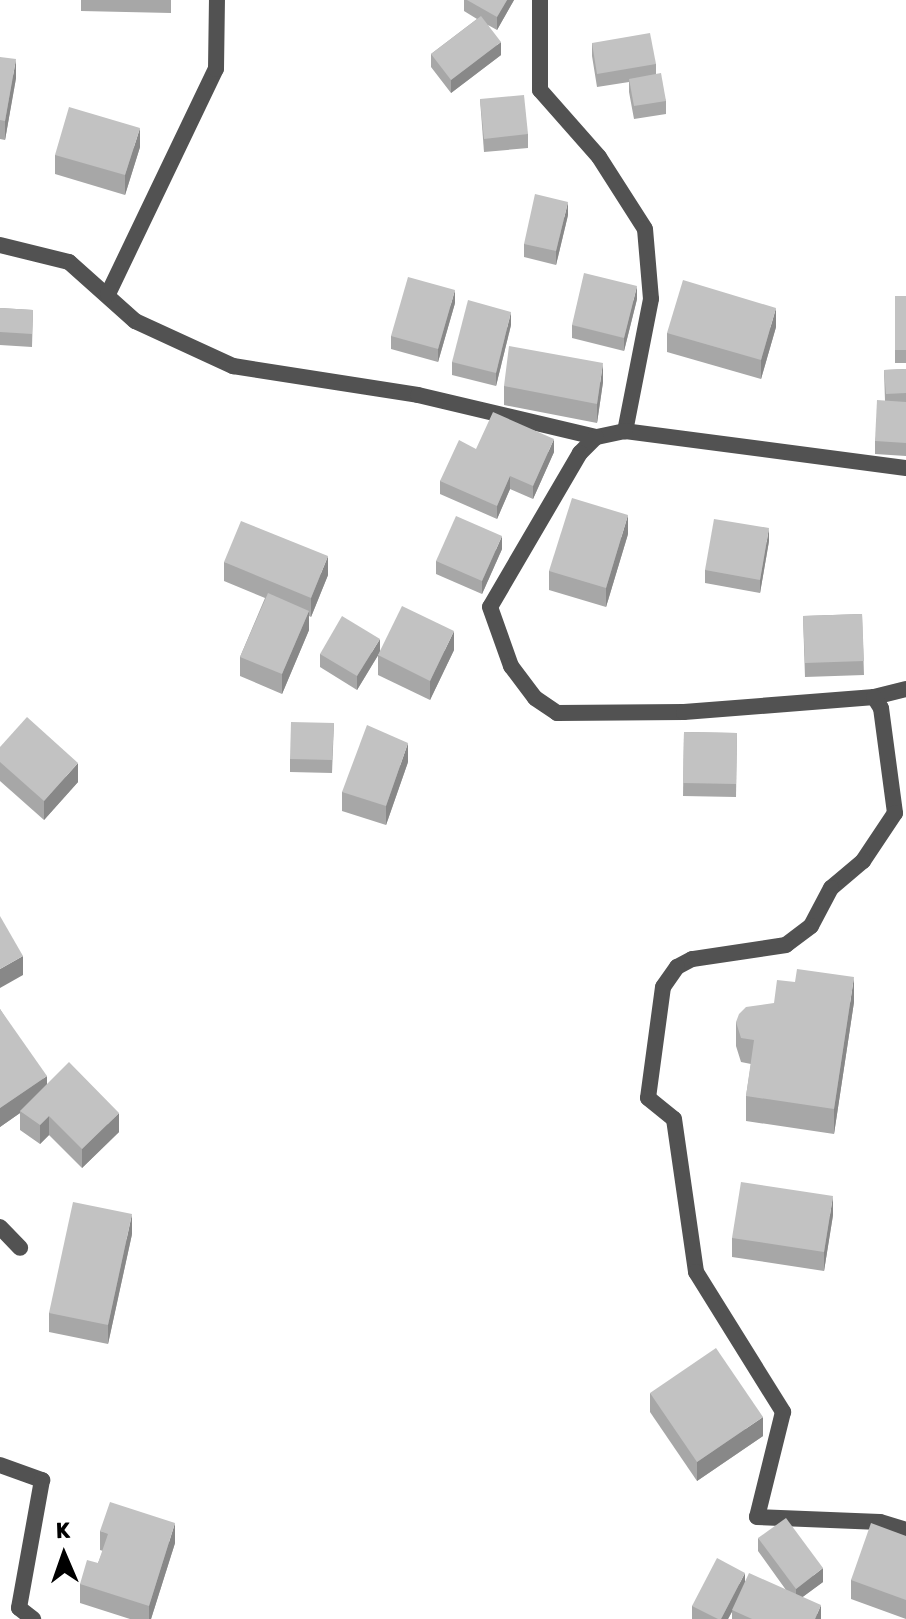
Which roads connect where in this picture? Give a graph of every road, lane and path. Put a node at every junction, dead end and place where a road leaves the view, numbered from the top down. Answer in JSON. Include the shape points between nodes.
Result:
{"nodes":[{"id":1,"x":217,"y":0,"type":"edge"},
{"id":2,"x":540,"y":0,"type":"edge"},
{"id":3,"x":0,"y":245,"type":"edge"},
{"id":4,"x":108,"y":294,"type":"junction"},
{"id":5,"x":625,"y":431,"type":"junction"},
{"id":6,"x":596,"y":437,"type":"junction"},
{"id":7,"x":906,"y":468,"type":"edge"},
{"id":8,"x":906,"y":689,"type":"edge"},
{"id":9,"x":874,"y":697,"type":"junction"},
{"id":10,"x":0,"y":1227,"type":"edge"},
{"id":11,"x":20,"y":1248,"type":"dead end"},
{"id":12,"x":0,"y":1465,"type":"edge"},
{"id":13,"x":906,"y":1530,"type":"edge"},
{"id":14,"x":33,"y":1619,"type":"edge"}],
"edges":[{"from":1,"to":4,"type":"street","via":[[216,69]]},
{"from":2,"to":5,"type":"street","via":[[540,90],[599,157],[645,229],[651,299]]},
{"from":3,"to":4,"type":"street","via":[[69,262]]},
{"from":4,"to":6,"type":"street","via":[[135,321],[233,366],[418,395]]},
{"from":5,"to":6,"type":"street"},
{"from":5,"to":7,"type":"street"},
{"from":6,"to":9,"type":"street","via":[[580,453],[490,607],[511,666],[535,698],[557,713],[684,712]]},
{"from":8,"to":9,"type":"street"},
{"from":9,"to":13,"type":"street","via":[[881,708],[895,813],[863,861],[831,888],[811,926],[786,945],[707,956],[677,967],[663,987],[648,1098],[674,1119],[696,1272],[783,1412],[757,1517],[880,1522]]},
{"from":10,"to":11,"type":"street"},
{"from":12,"to":14,"type":"street","via":[[42,1480],[19,1608]]}]}
